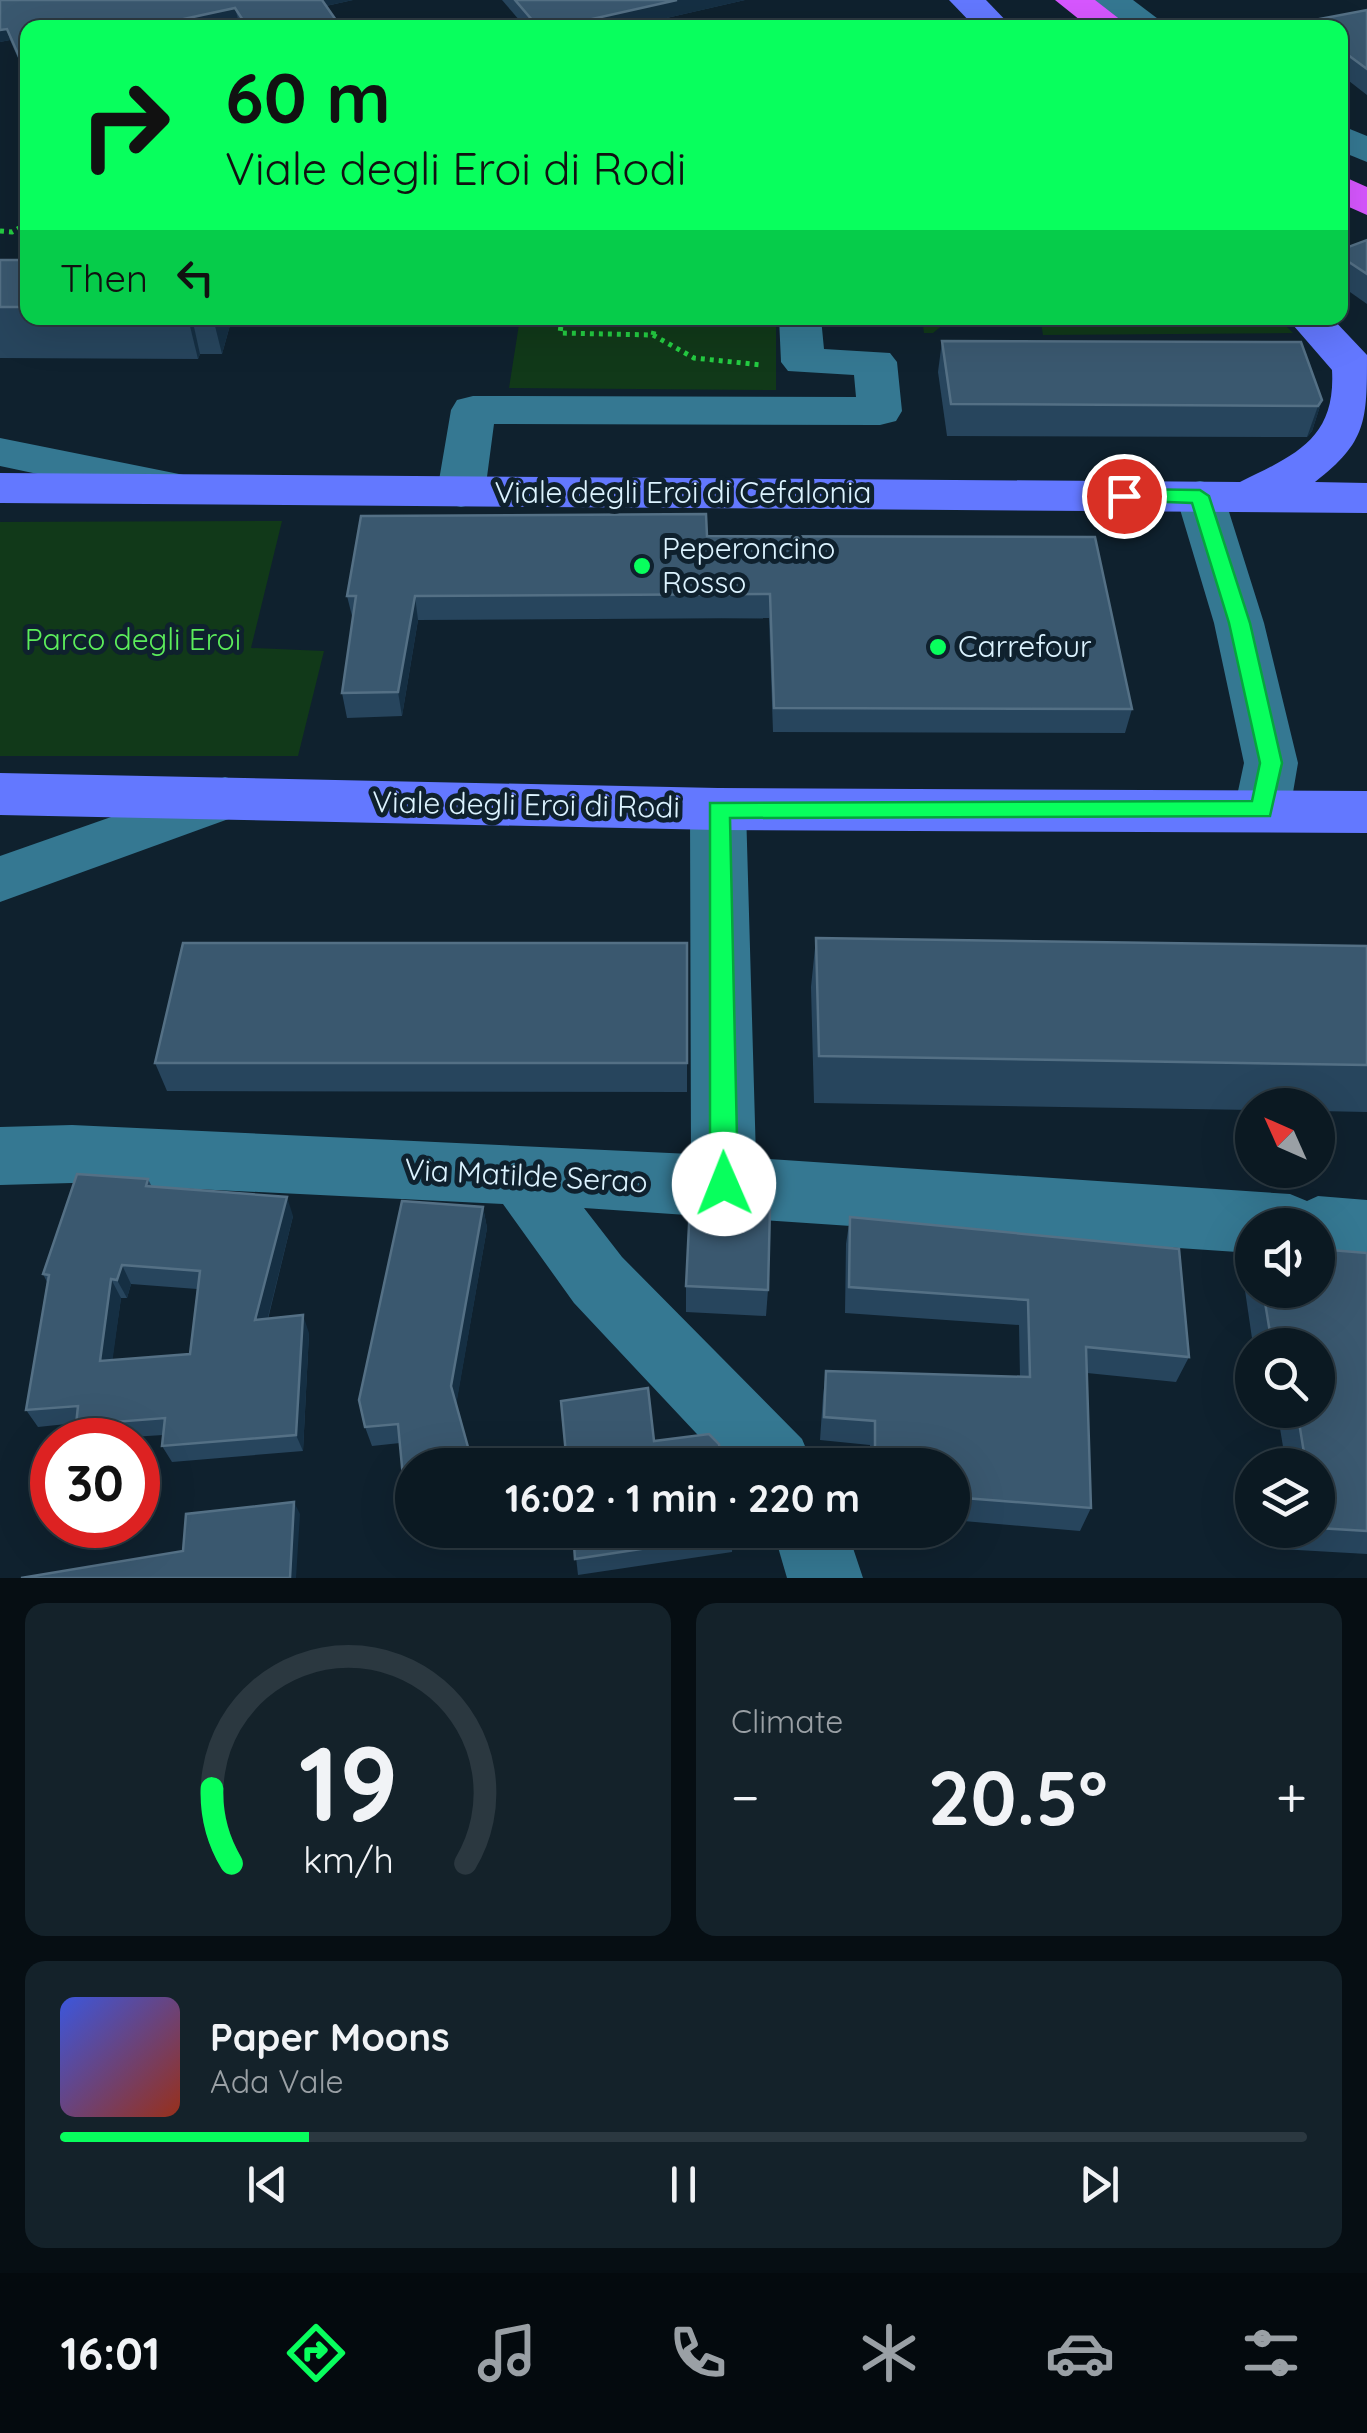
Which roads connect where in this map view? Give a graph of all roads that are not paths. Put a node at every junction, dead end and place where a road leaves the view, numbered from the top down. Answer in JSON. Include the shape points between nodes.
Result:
{"nodes":[{"id":1,"x":966,"y":0,"type":"edge"},
{"id":2,"x":1034,"y":0,"type":"edge"},
{"id":3,"x":1072,"y":0,"type":"edge"},
{"id":4,"x":1110,"y":0,"type":"edge"},
{"id":5,"x":987,"y":20,"type":"edge"},
{"id":6,"x":1064,"y":20,"type":"edge"},
{"id":7,"x":1102,"y":20,"type":"edge"},
{"id":8,"x":1141,"y":20,"type":"edge"},
{"id":9,"x":800,"y":325,"type":"edge"},
{"id":10,"x":1315,"y":325,"type":"edge"},
{"id":11,"x":0,"y":452,"type":"edge"},
{"id":12,"x":0,"y":488,"type":"edge"},
{"id":13,"x":187,"y":491,"type":"junction"},
{"id":14,"x":461,"y":492,"type":"junction"},
{"id":15,"x":1222,"y":496,"type":"junction"},
{"id":16,"x":1367,"y":498,"type":"edge"},
{"id":17,"x":0,"y":794,"type":"edge"},
{"id":18,"x":226,"y":798,"type":"junction"},
{"id":19,"x":718,"y":809,"type":"junction"},
{"id":20,"x":1262,"y":810,"type":"junction"},
{"id":21,"x":1367,"y":812,"type":"edge"},
{"id":22,"x":0,"y":880,"type":"edge"},
{"id":23,"x":0,"y":1156,"type":"edge"},
{"id":24,"x":522,"y":1176,"type":"junction"},
{"id":25,"x":724,"y":1184,"type":"junction"},
{"id":26,"x":1235,"y":1221,"type":"edge"},
{"id":27,"x":1335,"y":1228,"type":"edge"},
{"id":28,"x":1367,"y":1230,"type":"edge"},
{"id":29,"x":760,"y":1448,"type":"edge"},
{"id":30,"x":816,"y":1548,"type":"edge"},
{"id":31,"x":825,"y":1578,"type":"edge"}],
"edges":[{"from":1,"to":5,"type":"main road"},
{"from":2,"to":6,"type":"highway"},
{"from":3,"to":7,"type":"highway"},
{"from":4,"to":8,"type":"street"},
{"from":9,"to":14,"type":"street","via":[[803,362],[875,362],[880,410],[473,410]]},
{"from":10,"to":15,"type":"main road","via":[[1354,367],[1362,404],[1354,430],[1298,475]]},
{"from":11,"to":13,"type":"street"},
{"from":12,"to":13,"type":"main road","name":"Viale degli Eroi di Cefalonia"},
{"from":13,"to":14,"type":"main road","name":"Viale degli Eroi di Cefalonia"},
{"from":14,"to":15,"type":"main road","name":"Viale degli Eroi di Cefalonia"},
{"from":15,"to":16,"type":"main road","name":"Viale degli Eroi di Cefalonia"},
{"from":15,"to":20,"type":"street","via":[[1240,623],[1271,763]]},
{"from":17,"to":18,"type":"main road","name":"Viale degli Eroi di Rodi"},
{"from":18,"to":19,"type":"main road","name":"Viale degli Eroi di Rodi"},
{"from":18,"to":22,"type":"street"},
{"from":19,"to":20,"type":"main road","name":"Viale degli Eroi di Rodi"},
{"from":19,"to":25,"type":"street"},
{"from":20,"to":21,"type":"main road","name":"Viale degli Eroi di Rodi"},
{"from":23,"to":24,"type":"street","name":"Via Matilde Serao"},
{"from":24,"to":25,"type":"street","name":"Via Matilde Serao"},
{"from":24,"to":29,"type":"street","via":[[598,1280]]},
{"from":25,"to":26,"type":"street","name":"Via Matilde Serao"},
{"from":27,"to":28,"type":"street"},
{"from":30,"to":31,"type":"street"}]}
